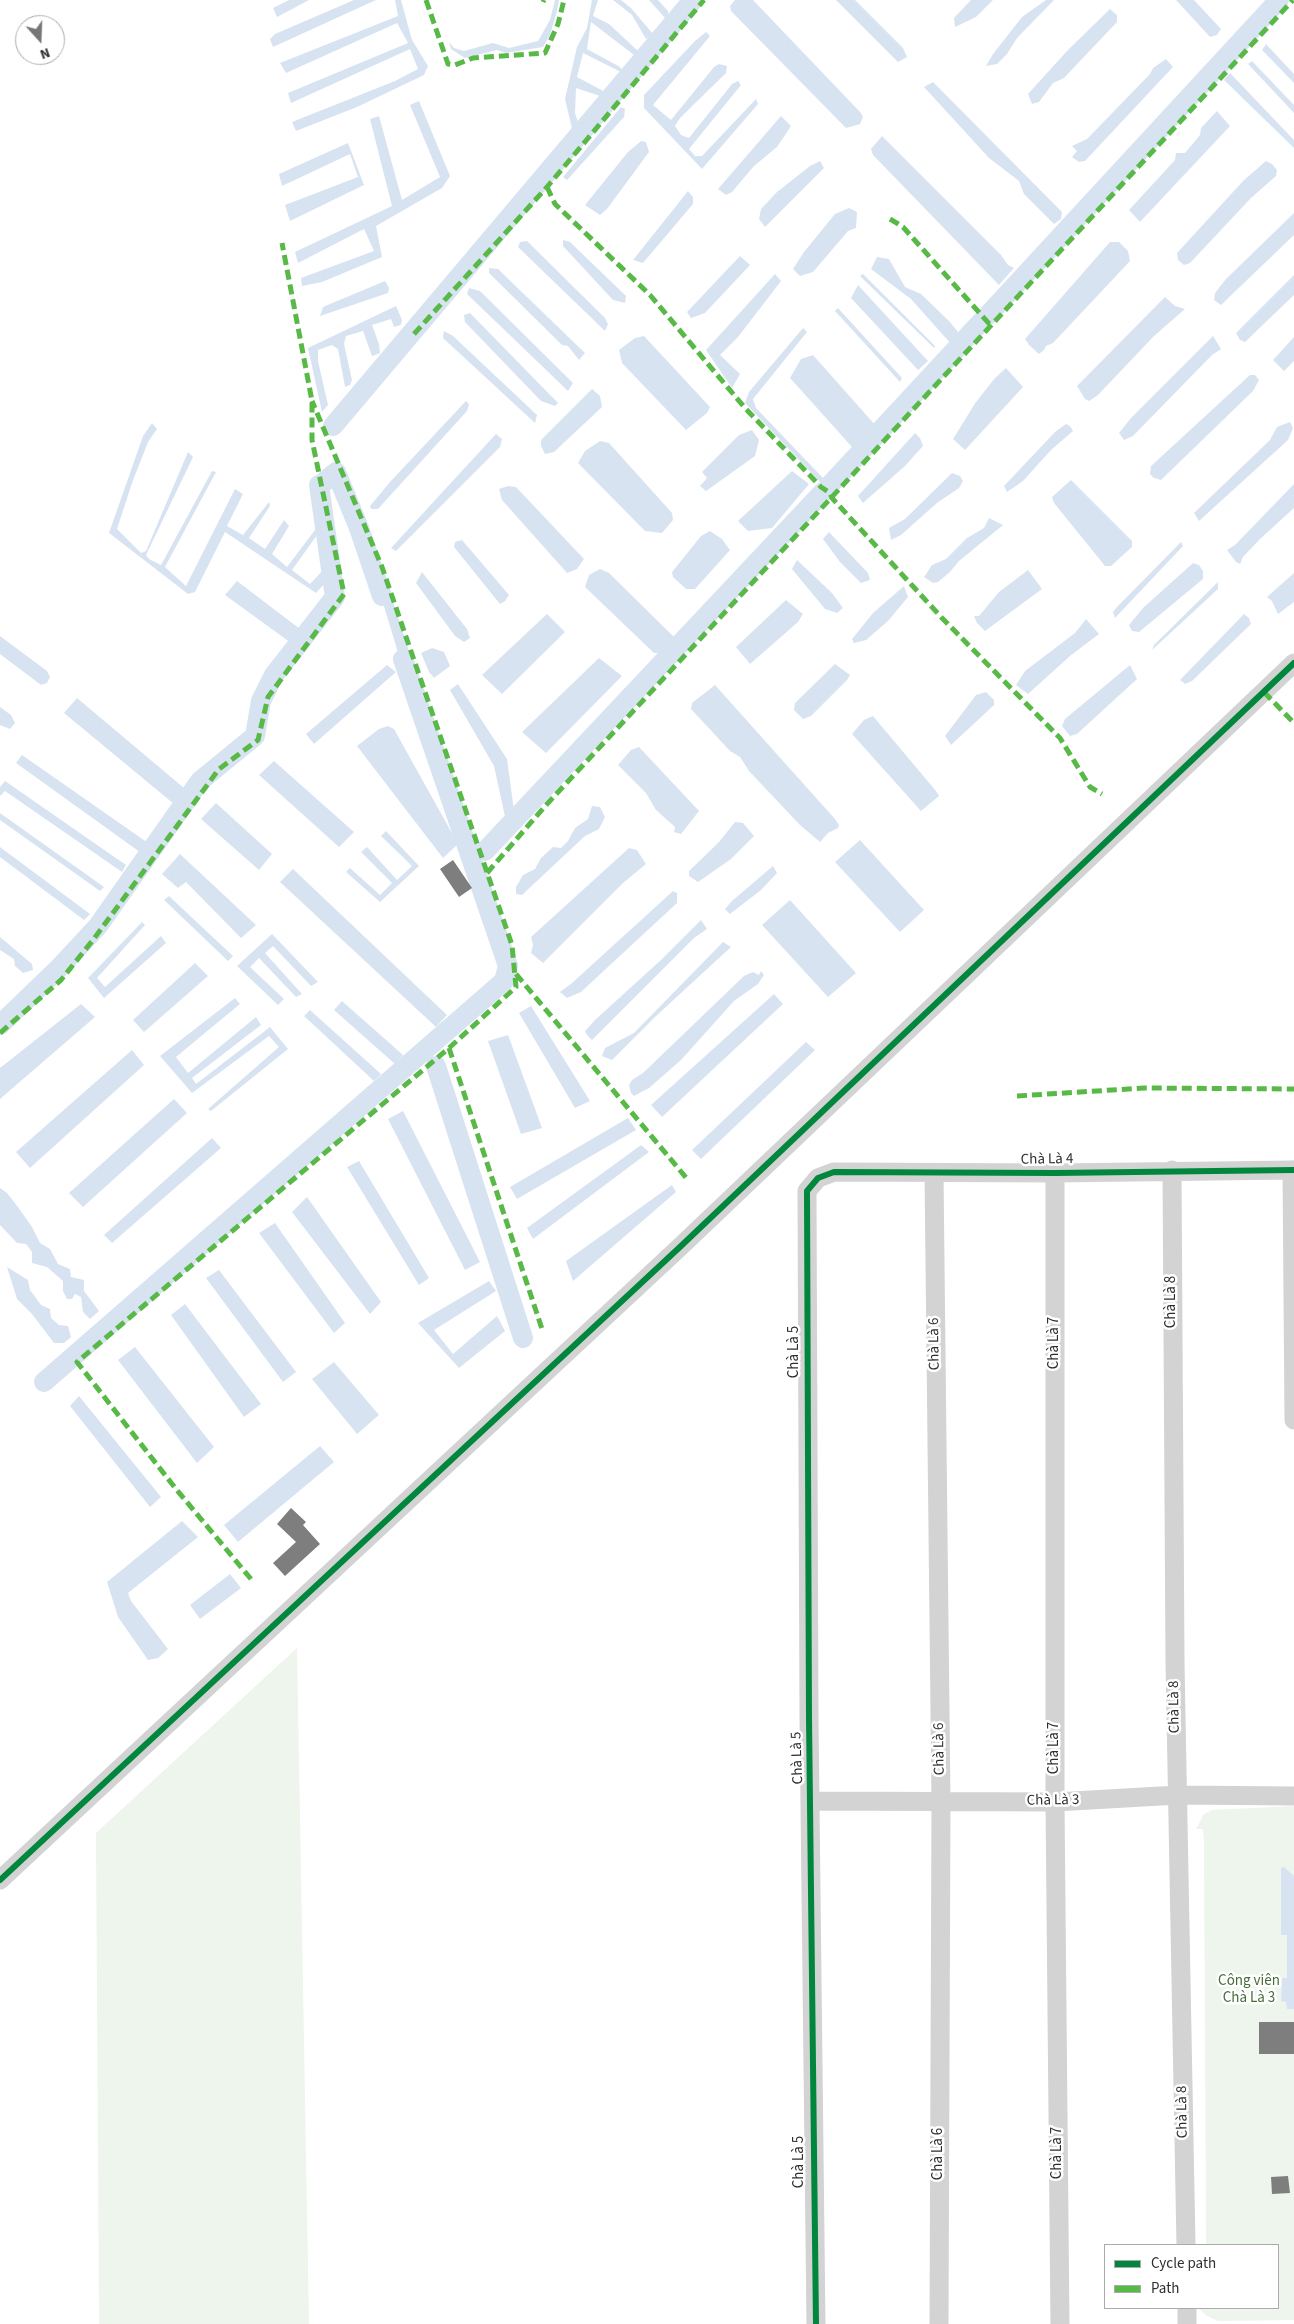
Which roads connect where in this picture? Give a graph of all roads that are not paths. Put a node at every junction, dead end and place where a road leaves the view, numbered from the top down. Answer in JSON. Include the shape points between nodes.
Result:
{"nodes":[{"id":1,"x":1294,"y":663,"type":"edge"},
{"id":2,"x":1172,"y":1170,"type":"junction"},
{"id":3,"x":1293,"y":1170,"type":"edge"},
{"id":4,"x":934,"y":1173,"type":"junction"},
{"id":5,"x":1055,"y":1173,"type":"junction"},
{"id":6,"x":806,"y":1191,"type":"joint"},
{"id":7,"x":1294,"y":1420,"type":"edge"},
{"id":8,"x":1178,"y":1796,"type":"junction"},
{"id":9,"x":1294,"y":1796,"type":"edge"},
{"id":10,"x":812,"y":1801,"type":"junction"},
{"id":11,"x":941,"y":1802,"type":"junction"},
{"id":12,"x":1055,"y":1802,"type":"junction"},
{"id":13,"x":0,"y":1880,"type":"edge"},
{"id":14,"x":1186,"y":2244,"type":"edge"},
{"id":15,"x":1187,"y":2309,"type":"edge"},
{"id":16,"x":816,"y":2324,"type":"edge"},
{"id":17,"x":939,"y":2324,"type":"edge"},
{"id":18,"x":1060,"y":2324,"type":"edge"},
{"id":19,"x":1187,"y":2324,"type":"edge"}],
"edges":[{"from":1,"to":13,"type":"street","via":[[681,1246]]},
{"from":2,"to":3,"type":"street","name":"Chà Là 4"},
{"from":2,"to":5,"type":"street","name":"Chà Là 4"},
{"from":2,"to":8,"type":"street","name":"Chà Là 8"},
{"from":3,"to":7,"type":"street"},
{"from":4,"to":5,"type":"street","name":"Chà Là 4"},
{"from":4,"to":6,"type":"street","name":"Chà Là 4","via":[[834,1172],[818,1178]]},
{"from":4,"to":11,"type":"street","name":"Chà Là 6"},
{"from":5,"to":12,"type":"street","name":"Chà Là 7"},
{"from":6,"to":10,"type":"street","name":"Chà Là 5"},
{"from":8,"to":9,"type":"street","name":"Chà Là 3"},
{"from":8,"to":12,"type":"street","name":"Chà Là 3"},
{"from":8,"to":14,"type":"street","name":"Chà Là 8"},
{"from":10,"to":11,"type":"street","name":"Chà Là 3"},
{"from":10,"to":16,"type":"street","name":"Chà Là 5"},
{"from":11,"to":12,"type":"street","name":"Chà Là 3"},
{"from":11,"to":17,"type":"street","name":"Chà Là 6"},
{"from":12,"to":18,"type":"street","name":"Chà Là 7"},
{"from":15,"to":19,"type":"street"}]}
